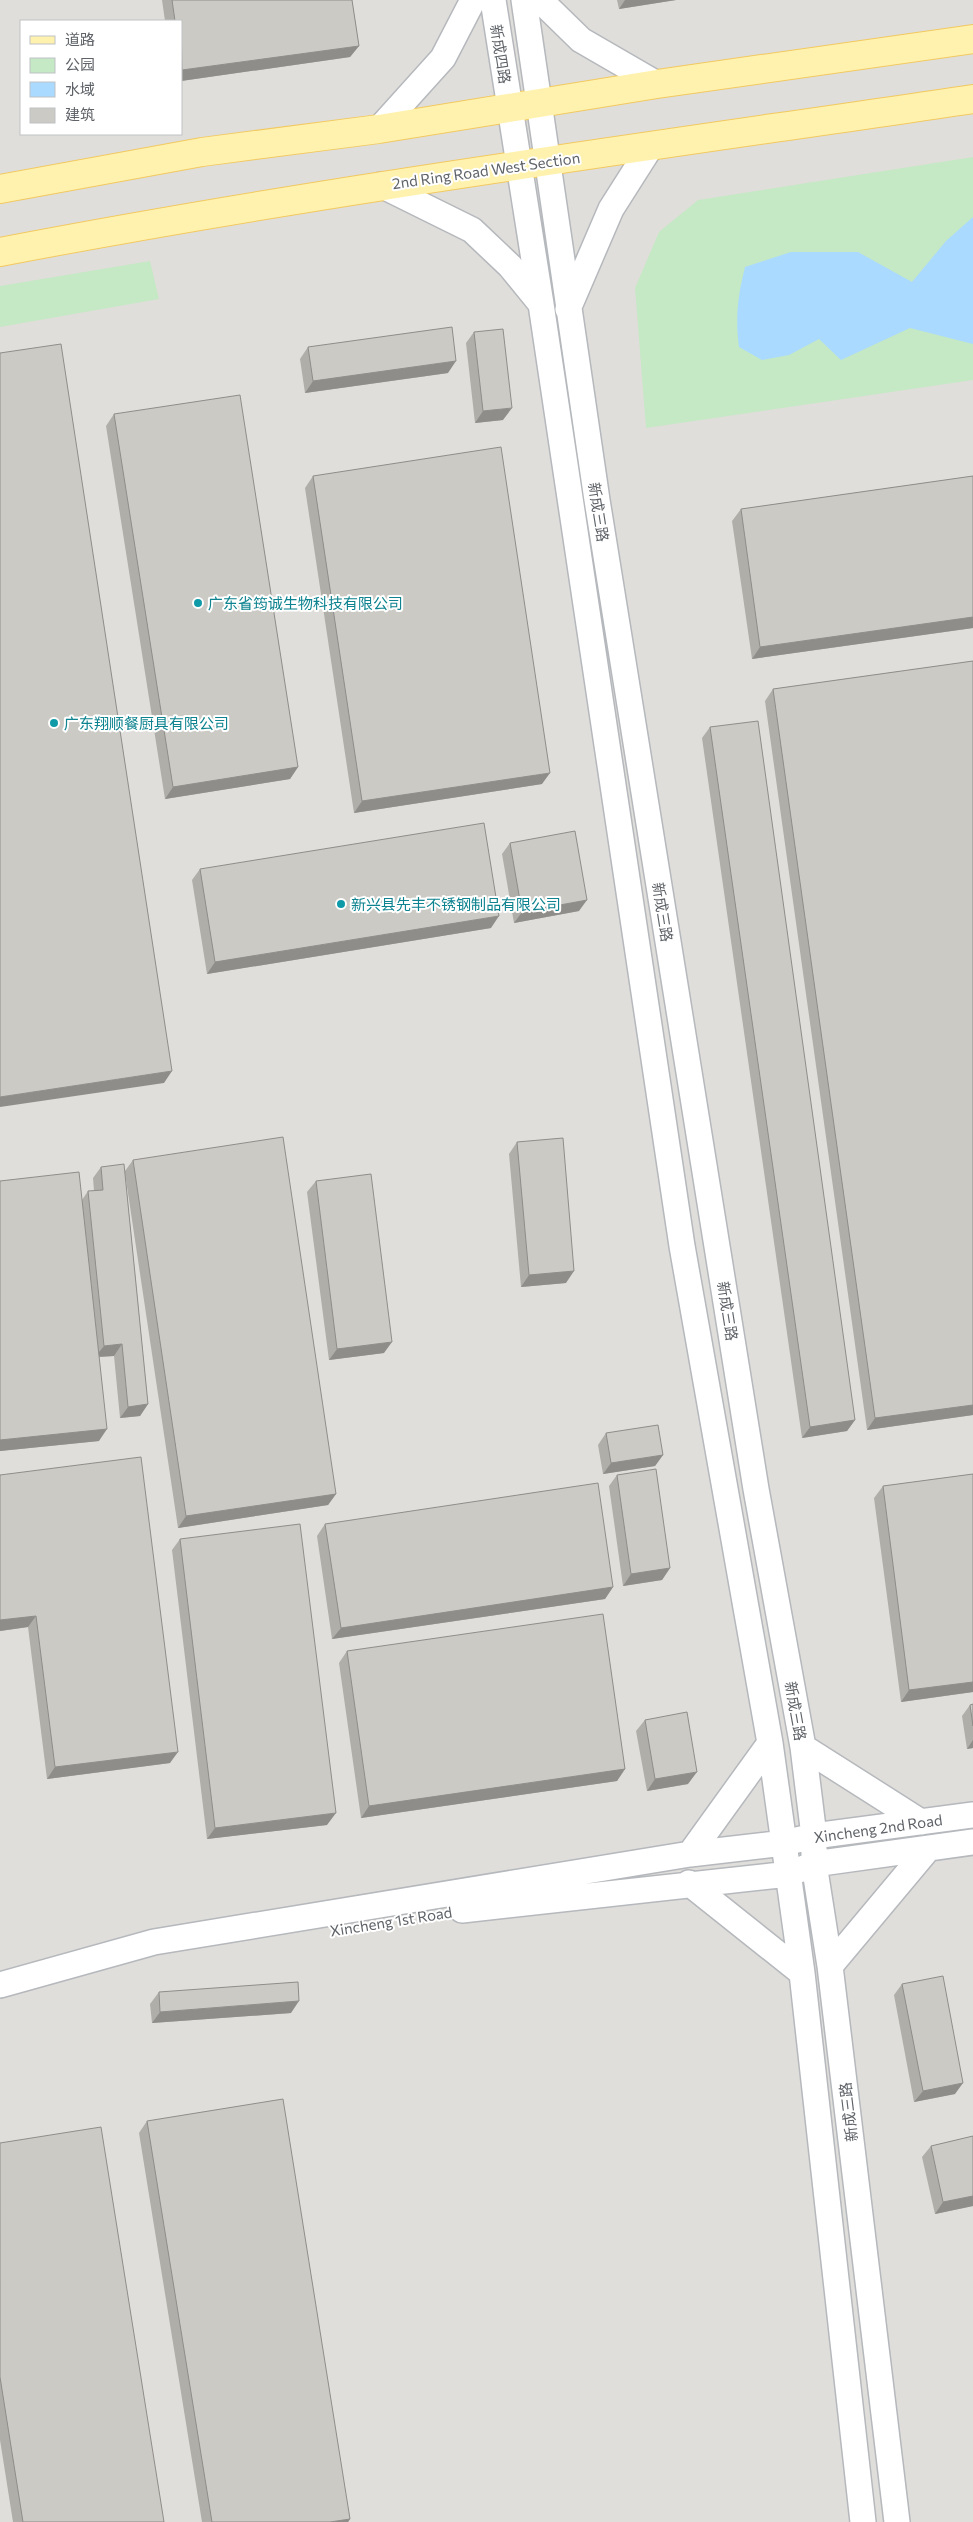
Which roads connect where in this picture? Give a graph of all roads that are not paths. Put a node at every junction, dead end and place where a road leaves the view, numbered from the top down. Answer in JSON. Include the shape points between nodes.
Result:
{"nodes":[{"id":1,"x":473,"y":0,"type":"edge"},
{"id":2,"x":493,"y":0,"type":"edge"},
{"id":3,"x":524,"y":0,"type":"edge"},
{"id":4,"x":540,"y":0,"type":"edge"},
{"id":5,"x":973,"y":39,"type":"edge"},
{"id":6,"x":657,"y":84,"type":"junction"},
{"id":7,"x":973,"y":99,"type":"edge"},
{"id":8,"x":539,"y":103,"type":"junction"},
{"id":9,"x":510,"y":108,"type":"junction"},
{"id":10,"x":380,"y":129,"type":"junction"},
{"id":11,"x":651,"y":146,"type":"junction"},
{"id":12,"x":547,"y":161,"type":"junction"},
{"id":13,"x":519,"y":165,"type":"junction"},
{"id":14,"x":381,"y":185,"type":"junction"},
{"id":15,"x":0,"y":189,"type":"edge"},
{"id":16,"x":0,"y":252,"type":"edge"},
{"id":17,"x":541,"y":304,"type":"junction"},
{"id":18,"x":568,"y":309,"type":"junction"},
{"id":19,"x":770,"y":1743,"type":"junction"},
{"id":20,"x":803,"y":1747,"type":"junction"},
{"id":21,"x":973,"y":1815,"type":"edge"},
{"id":22,"x":921,"y":1822,"type":"junction"},
{"id":23,"x":814,"y":1836,"type":"junction"},
{"id":24,"x":973,"y":1842,"type":"edge"},
{"id":25,"x":784,"y":1843,"type":"junction"},
{"id":26,"x":927,"y":1850,"type":"junction"},
{"id":27,"x":690,"y":1854,"type":"junction"},
{"id":28,"x":814,"y":1864,"type":"junction"},
{"id":29,"x":789,"y":1874,"type":"junction"},
{"id":30,"x":689,"y":1883,"type":"junction"},
{"id":31,"x":830,"y":1966,"type":"junction"},
{"id":32,"x":802,"y":1973,"type":"junction"},
{"id":33,"x":0,"y":1985,"type":"edge"},
{"id":34,"x":0,"y":2003,"type":"edge"},
{"id":35,"x":863,"y":2522,"type":"edge"},
{"id":36,"x":897,"y":2522,"type":"edge"}],
"edges":[{"from":1,"to":10,"type":"street","via":[[443,58]]},
{"from":2,"to":9,"type":"street","name":"新成四路"},
{"from":3,"to":8,"type":"street","name":"新成四路"},
{"from":4,"to":6,"type":"street","via":[[581,40]]},
{"from":5,"to":6,"type":"main road"},
{"from":6,"to":8,"type":"main road"},
{"from":7,"to":11,"type":"main road","name":"2nd Ring Road West Section"},
{"from":8,"to":9,"type":"main road"},
{"from":8,"to":12,"type":"street","name":"新成三路"},
{"from":9,"to":10,"type":"main road"},
{"from":9,"to":13,"type":"street","name":"新成三路"},
{"from":10,"to":15,"type":"main road","via":[[202,152]]},
{"from":11,"to":12,"type":"main road","name":"2nd Ring Road West Section"},
{"from":11,"to":18,"type":"street","via":[[611,209]]},
{"from":12,"to":13,"type":"main road","name":"2nd Ring Road West Section"},
{"from":12,"to":18,"type":"street","name":"新成三路"},
{"from":13,"to":14,"type":"main road","name":"2nd Ring Road West Section"},
{"from":13,"to":17,"type":"street","name":"新成三路"},
{"from":14,"to":16,"type":"main road","name":"2nd Ring Road West Section","via":[[175,218]]},
{"from":14,"to":17,"type":"street","via":[[472,230],[510,266]]},
{"from":17,"to":19,"type":"street","name":"新成三路","via":[[682,1246]]},
{"from":18,"to":20,"type":"street","name":"新成三路","via":[[753,1470]]},
{"from":19,"to":25,"type":"street","name":"新成三路"},
{"from":19,"to":27,"type":"street"},
{"from":20,"to":22,"type":"street"},
{"from":20,"to":23,"type":"street","name":"新成三路"},
{"from":21,"to":22,"type":"street","name":"Xincheng 2nd Road"},
{"from":22,"to":23,"type":"street","name":"Xincheng 2nd Road"},
{"from":23,"to":25,"type":"street","name":"Xincheng 2nd Road"},
{"from":23,"to":28,"type":"street","name":"新成三路"},
{"from":24,"to":26,"type":"street","name":"Xincheng 2nd Road"},
{"from":25,"to":27,"type":"street","name":"Xincheng 1st Road"},
{"from":25,"to":29,"type":"street","name":"新成三路"},
{"from":26,"to":28,"type":"street","name":"Xincheng 2nd Road"},
{"from":26,"to":31,"type":"street"},
{"from":27,"to":33,"type":"street","name":"Xincheng 1st Road","via":[[154,1942]]},
{"from":28,"to":29,"type":"street","name":"Xincheng 2nd Road"},
{"from":28,"to":31,"type":"street","name":"新成三路"},
{"from":29,"to":30,"type":"street","name":"Xincheng 1st Road"},
{"from":29,"to":32,"type":"street","name":"新成三路"},
{"from":30,"to":32,"type":"street"},
{"from":30,"to":34,"type":"street","name":"Xincheng 1st Road","via":[[483,1906],[158,1958]]},
{"from":31,"to":36,"type":"street","name":"新成三路"},
{"from":32,"to":35,"type":"street","name":"新成三路"}]}
